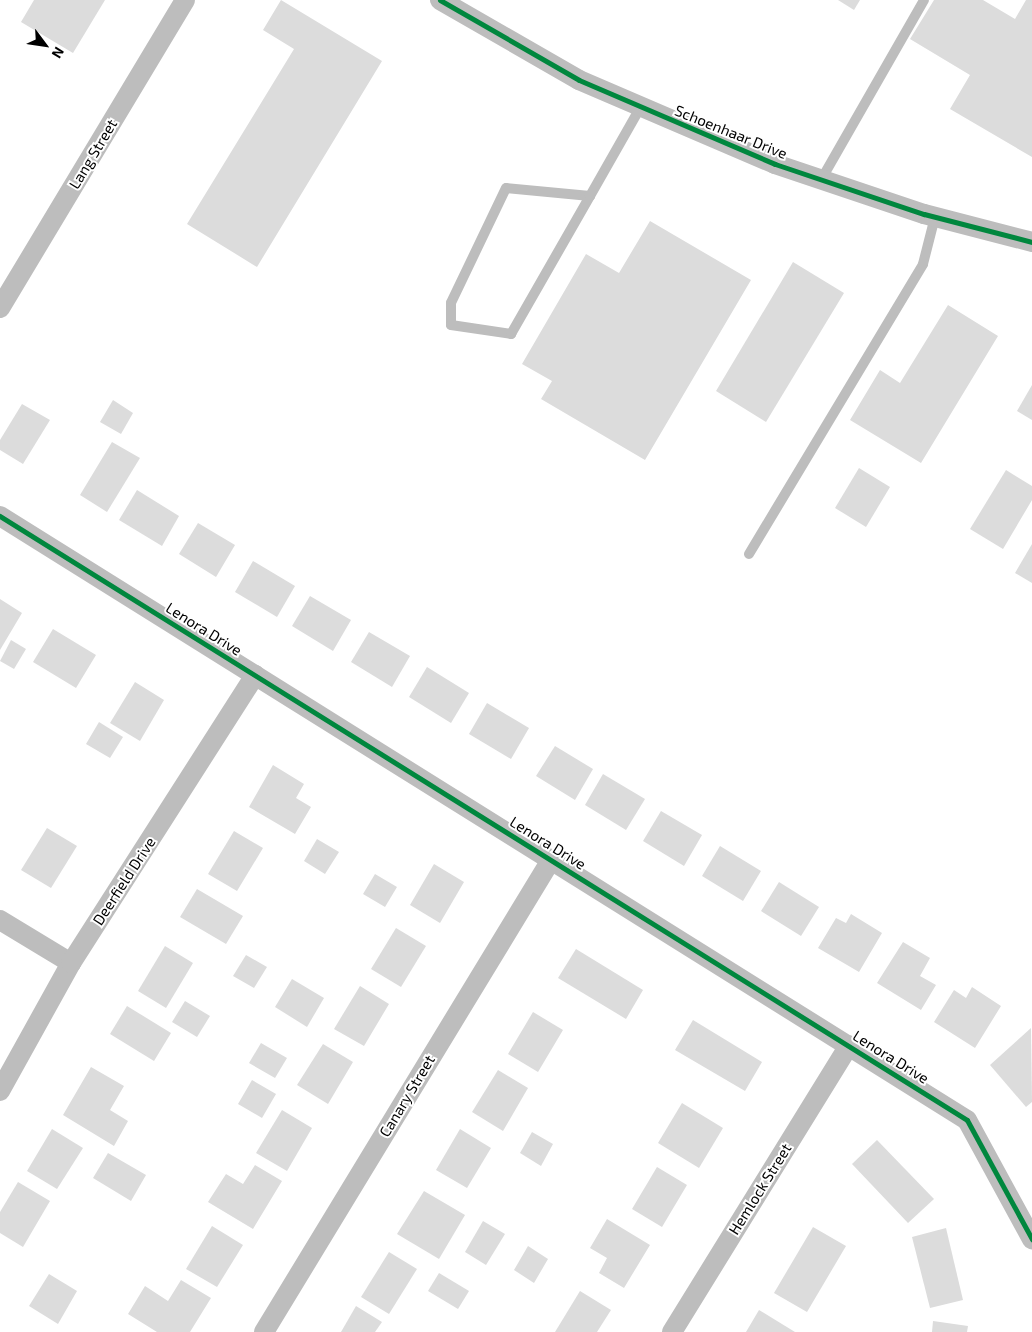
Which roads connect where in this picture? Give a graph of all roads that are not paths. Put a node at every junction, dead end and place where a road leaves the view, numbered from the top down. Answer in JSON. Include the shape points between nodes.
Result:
{"nodes":[{"id":1,"x":185,"y":0,"type":"edge"},
{"id":2,"x":440,"y":0,"type":"edge"},
{"id":3,"x":924,"y":0,"type":"edge"},
{"id":4,"x":640,"y":108,"type":"junction"},
{"id":5,"x":821,"y":180,"type":"junction"},
{"id":6,"x":590,"y":196,"type":"junction"},
{"id":7,"x":935,"y":217,"type":"junction"},
{"id":8,"x":1032,"y":242,"type":"edge"},
{"id":9,"x":0,"y":308,"type":"edge"},
{"id":10,"x":0,"y":516,"type":"edge"},
{"id":11,"x":749,"y":554,"type":"dead end"},
{"id":12,"x":255,"y":675,"type":"junction"},
{"id":13,"x":551,"y":860,"type":"junction"},
{"id":14,"x":0,"y":920,"type":"edge"},
{"id":15,"x":71,"y":963,"type":"junction"},
{"id":16,"x":849,"y":1045,"type":"junction"},
{"id":17,"x":0,"y":1091,"type":"edge"},
{"id":18,"x":1032,"y":1239,"type":"edge"},
{"id":19,"x":264,"y":1332,"type":"edge"},
{"id":20,"x":672,"y":1332,"type":"edge"}],
"edges":[{"from":1,"to":9,"type":"street","name":"Lang Street"},
{"from":2,"to":4,"type":"street","name":"Schoenhaar Drive","via":[[579,80]]},
{"from":3,"to":5,"type":"lane"},
{"from":4,"to":5,"type":"street","name":"Schoenhaar Drive"},
{"from":4,"to":6,"type":"lane"},
{"from":5,"to":7,"type":"street","name":"Schoenhaar Drive"},
{"from":6,"to":6,"type":"lane","via":[[512,334],[451,326],[451,303],[506,188]]},
{"from":7,"to":8,"type":"street","name":"Schoenhaar Drive"},
{"from":7,"to":11,"type":"lane","via":[[923,264]]},
{"from":10,"to":12,"type":"street","name":"Lenora Drive"},
{"from":12,"to":13,"type":"street","name":"Lenora Drive"},
{"from":12,"to":15,"type":"street","name":"Deerfield Drive"},
{"from":13,"to":16,"type":"street","name":"Lenora Drive"},
{"from":13,"to":19,"type":"street","name":"Canary Street"},
{"from":14,"to":15,"type":"street"},
{"from":15,"to":17,"type":"street","name":"Deerfield Drive"},
{"from":16,"to":18,"type":"street","name":"Lenora Drive","via":[[967,1120]]},
{"from":16,"to":20,"type":"street","name":"Hemlock Street"}]}
